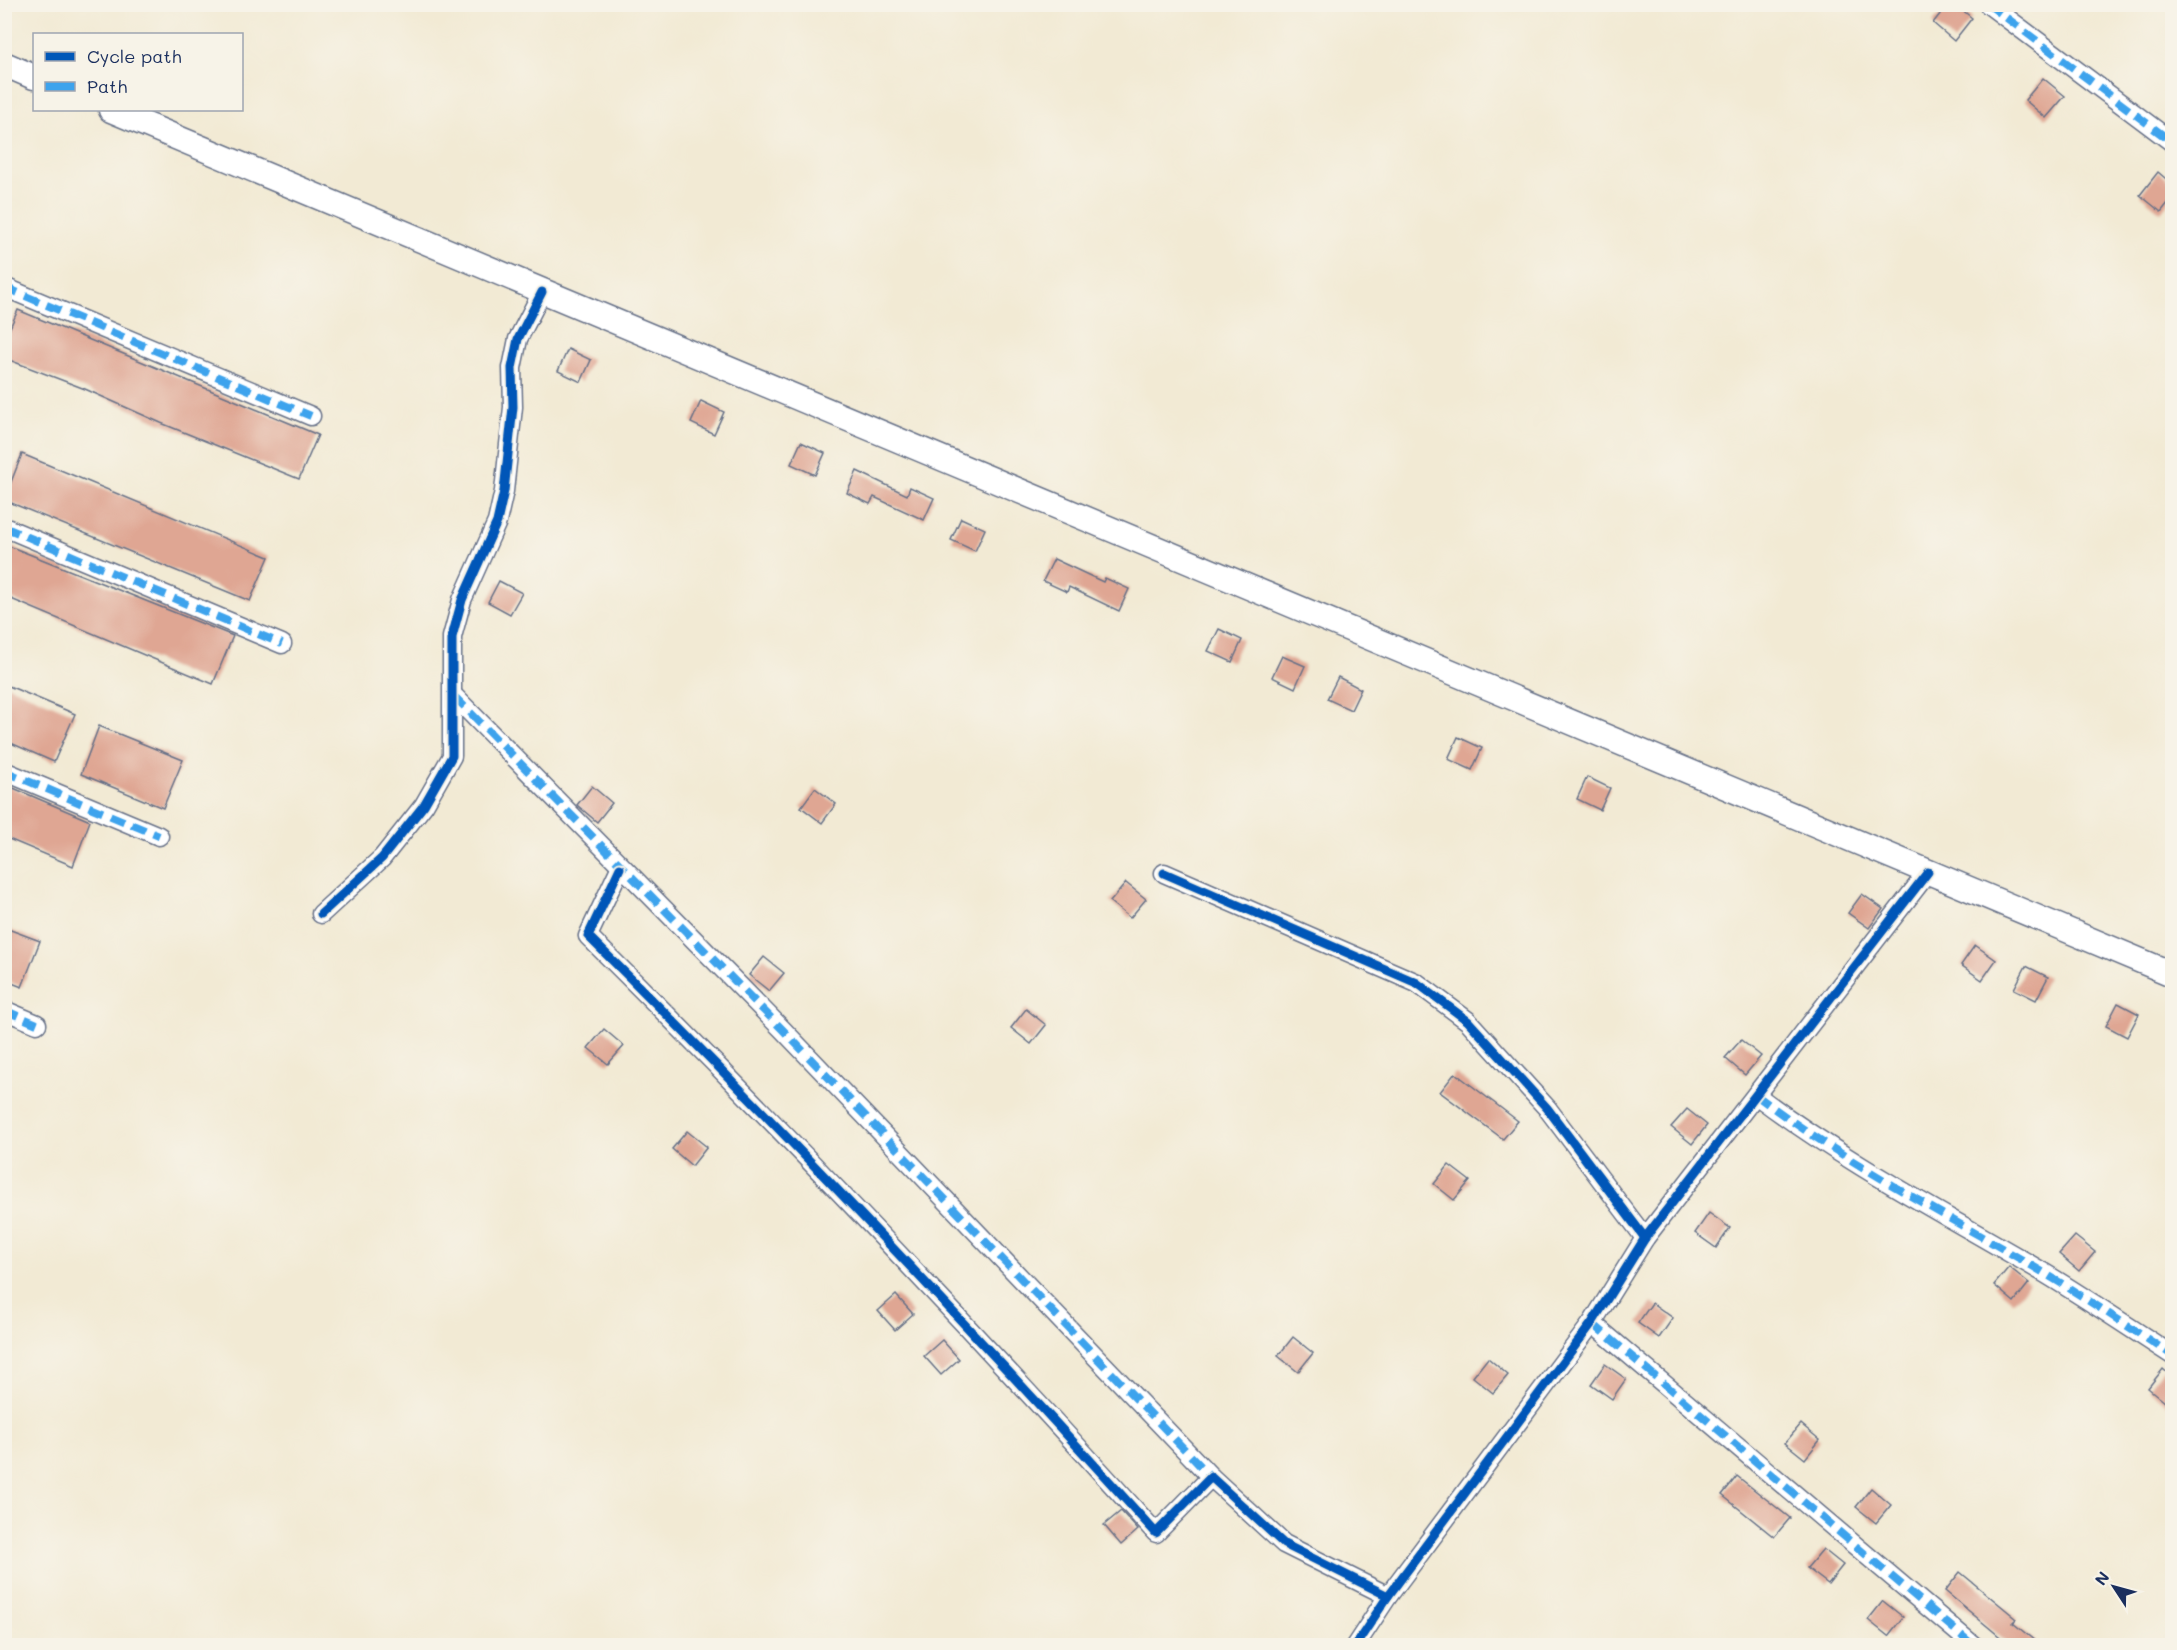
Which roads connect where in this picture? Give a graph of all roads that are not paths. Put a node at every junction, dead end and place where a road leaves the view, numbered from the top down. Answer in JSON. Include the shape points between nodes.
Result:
{"nodes":[{"id":1,"x":1988,"y":4,"type":"edge"},
{"id":2,"x":4,"y":64,"type":"edge"},
{"id":3,"x":33,"y":77,"type":"edge"},
{"id":4,"x":113,"y":111,"type":"edge"},
{"id":5,"x":2172,"y":141,"type":"edge"},
{"id":6,"x":4,"y":287,"type":"edge"},
{"id":7,"x":542,"y":292,"type":"junction"},
{"id":8,"x":310,"y":416,"type":"dead end"},
{"id":9,"x":4,"y":527,"type":"edge"},
{"id":10,"x":282,"y":644,"type":"dead end"},
{"id":11,"x":454,"y":696,"type":"junction"},
{"id":12,"x":4,"y":771,"type":"edge"},
{"id":13,"x":159,"y":836,"type":"dead end"},
{"id":14,"x":620,"y":868,"type":"junction"},
{"id":15,"x":1928,"y":872,"type":"junction"},
{"id":16,"x":1164,"y":873,"type":"dead end"},
{"id":17,"x":321,"y":914,"type":"dead end"},
{"id":18,"x":2172,"y":974,"type":"edge"},
{"id":19,"x":4,"y":1010,"type":"edge"},
{"id":20,"x":38,"y":1024,"type":"dead end"},
{"id":21,"x":1756,"y":1095,"type":"junction"},
{"id":22,"x":1645,"y":1238,"type":"junction"},
{"id":23,"x":1592,"y":1323,"type":"junction"},
{"id":24,"x":2172,"y":1355,"type":"edge"},
{"id":25,"x":1211,"y":1478,"type":"junction"},
{"id":26,"x":1388,"y":1596,"type":"junction"},
{"id":27,"x":1355,"y":1646,"type":"edge"},
{"id":28,"x":1974,"y":1646,"type":"edge"}],
"edges":[{"from":1,"to":5,"type":"street"},
{"from":2,"to":3,"type":"main road"},
{"from":4,"to":7,"type":"main road"},
{"from":6,"to":8,"type":"street"},
{"from":7,"to":11,"type":"street","via":[[518,339],[512,368],[513,407],[497,522],[462,600],[452,637]]},
{"from":7,"to":15,"type":"main road"},
{"from":9,"to":10,"type":"street"},
{"from":11,"to":14,"type":"street"},
{"from":11,"to":17,"type":"street","via":[[452,756],[424,805],[382,858]]},
{"from":12,"to":13,"type":"street"},
{"from":14,"to":25,"type":"street","via":[[782,1029]]},
{"from":14,"to":25,"type":"street","via":[[588,936],[682,1028],[1000,1360],[1156,1533]]},
{"from":15,"to":18,"type":"main road"},
{"from":15,"to":21,"type":"street"},
{"from":16,"to":22,"type":"street","via":[[1417,983],[1468,1021],[1547,1108]]},
{"from":19,"to":20,"type":"street"},
{"from":21,"to":22,"type":"street"},
{"from":21,"to":24,"type":"street","via":[[1801,1130],[2048,1275]]},
{"from":22,"to":23,"type":"street"},
{"from":23,"to":26,"type":"street"},
{"from":23,"to":28,"type":"street"},
{"from":25,"to":26,"type":"street","via":[[1284,1544]]},
{"from":26,"to":27,"type":"street"}]}
